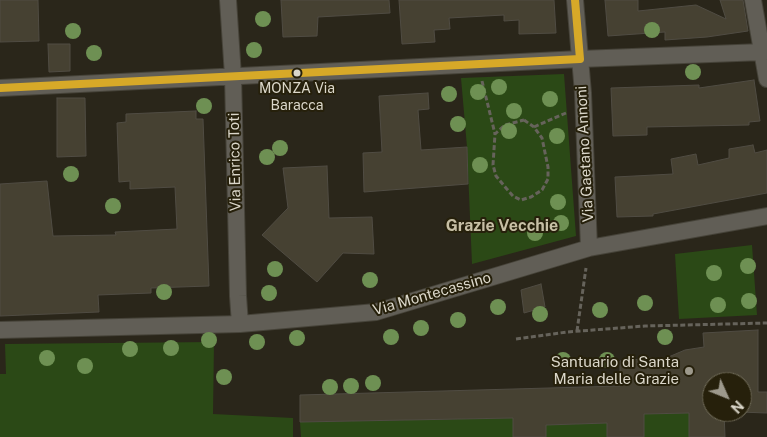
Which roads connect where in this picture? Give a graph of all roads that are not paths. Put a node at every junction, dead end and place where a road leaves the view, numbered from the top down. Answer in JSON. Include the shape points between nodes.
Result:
{"nodes":[{"id":1,"x":228,"y":0,"type":"edge"},
{"id":2,"x":575,"y":0,"type":"edge"},
{"id":3,"x":753,"y":0,"type":"edge"},
{"id":4,"x":763,"y":52,"type":"junction"},
{"id":5,"x":580,"y":59,"type":"junction"},
{"id":6,"x":233,"y":76,"type":"junction"},
{"id":7,"x":767,"y":80,"type":"edge"},
{"id":8,"x":0,"y":88,"type":"edge"},
{"id":9,"x":767,"y":216,"type":"edge"},
{"id":10,"x":589,"y":248,"type":"junction"},
{"id":11,"x":240,"y":324,"type":"junction"},
{"id":12,"x":0,"y":330,"type":"edge"}],
"edges":[{"from":1,"to":6,"type":"street","name":"Via Enrico Toti"},
{"from":2,"to":5,"type":"street","name":"Via Gaetano Annoni"},
{"from":3,"to":4,"type":"street"},
{"from":4,"to":5,"type":"street"},
{"from":4,"to":7,"type":"street"},
{"from":5,"to":6,"type":"street"},
{"from":5,"to":10,"type":"street","name":"Via Gaetano Annoni"},
{"from":6,"to":8,"type":"street"},
{"from":6,"to":11,"type":"street","name":"Via Enrico Toti"},
{"from":9,"to":10,"type":"street","name":"Via Montecassino"},
{"from":10,"to":11,"type":"street","name":"Via Montecassino","via":[[376,312]]},
{"from":11,"to":12,"type":"street","name":"Via Montecassino"}]}
